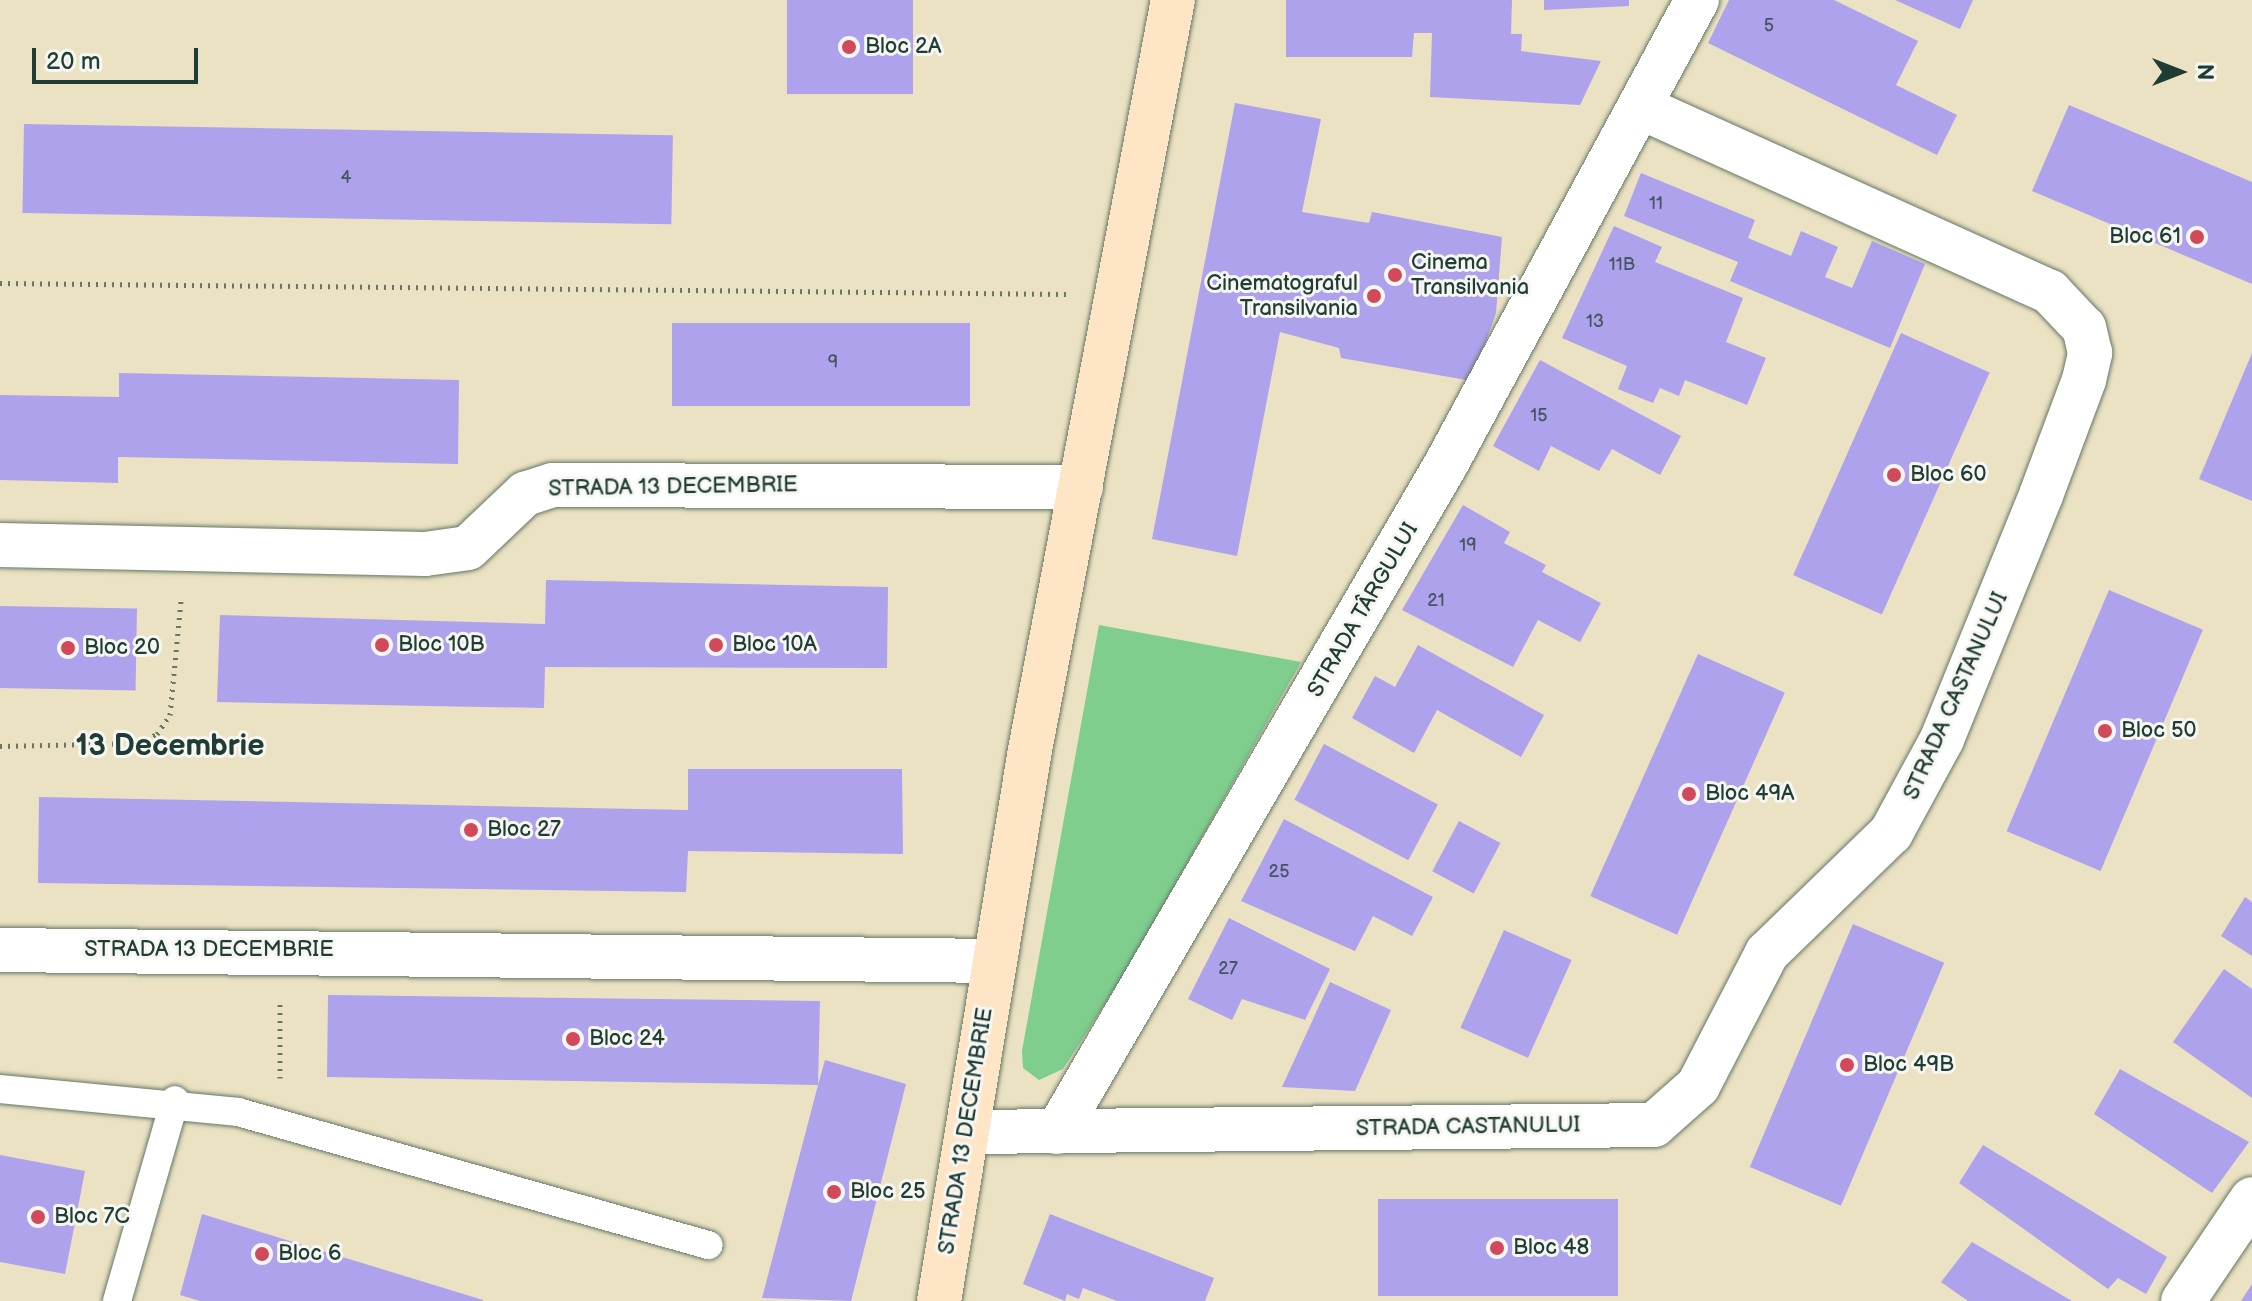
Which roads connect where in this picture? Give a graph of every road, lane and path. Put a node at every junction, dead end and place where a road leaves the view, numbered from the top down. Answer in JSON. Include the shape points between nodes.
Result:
{"nodes":[{"id":1,"x":1173,"y":0,"type":"edge"},
{"id":2,"x":1697,"y":0,"type":"edge"},
{"id":3,"x":1642,"y":108,"type":"junction"},
{"id":4,"x":0,"y":283,"type":"edge"},
{"id":5,"x":1118,"y":295,"type":"junction"},
{"id":6,"x":1081,"y":487,"type":"junction"},
{"id":7,"x":0,"y":545,"type":"edge"},
{"id":8,"x":185,"y":548,"type":"junction"},
{"id":9,"x":0,"y":746,"type":"edge"},
{"id":10,"x":0,"y":950,"type":"edge"},
{"id":11,"x":281,"y":950,"type":"junction"},
{"id":12,"x":993,"y":961,"type":"junction"},
{"id":13,"x":0,"y":1089,"type":"edge"},
{"id":14,"x":175,"y":1100,"type":"junction"},
{"id":15,"x":279,"y":1123,"type":"junction"},
{"id":16,"x":968,"y":1132,"type":"junction"},
{"id":17,"x":1057,"y":1132,"type":"junction"},
{"id":18,"x":2252,"y":1199,"type":"edge"},
{"id":19,"x":709,"y":1245,"type":"dead end"},
{"id":20,"x":117,"y":1301,"type":"edge"},
{"id":21,"x":939,"y":1301,"type":"edge"},
{"id":22,"x":2183,"y":1301,"type":"edge"}],
"edges":[{"from":1,"to":5,"type":"street","name":"STRADA 13 DECEMBRIE"},
{"from":2,"to":3,"type":"street","name":"STRADA TÂRGULUI"},
{"from":3,"to":17,"type":"street","name":"STRADA TÂRGULUI","via":[[1254,802]]},
{"from":3,"to":17,"type":"street","name":"STRADA CASTANULUI","via":[[2050,292],[2084,328],[2090,353],[2084,380],[1917,790],[1860,870],[1767,953],[1698,1086],[1654,1125]]},
{"from":4,"to":5,"type":"path"},
{"from":5,"to":6,"type":"street","name":"STRADA 13 DECEMBRIE"},
{"from":6,"to":8,"type":"street","name":"STRADA 13 DECEMBRIE","via":[[553,485],[525,494],[485,536],[458,552]]},
{"from":6,"to":12,"type":"street","name":"STRADA 13 DECEMBRIE"},
{"from":7,"to":8,"type":"street","name":"STRADA 13 DECEMBRIE"},
{"from":8,"to":9,"type":"path","via":[[165,725],[139,743]]},
{"from":10,"to":11,"type":"street","name":"STRADA 13 DECEMBRIE"},
{"from":11,"to":12,"type":"street","name":"STRADA 13 DECEMBRIE"},
{"from":11,"to":15,"type":"path"},
{"from":12,"to":16,"type":"street","name":"STRADA 13 DECEMBRIE"},
{"from":13,"to":14,"type":"lane"},
{"from":14,"to":15,"type":"lane"},
{"from":14,"to":20,"type":"lane"},
{"from":15,"to":19,"type":"lane"},
{"from":16,"to":17,"type":"street"},
{"from":16,"to":21,"type":"street","name":"STRADA 13 DECEMBRIE"},
{"from":18,"to":22,"type":"street"}]}
